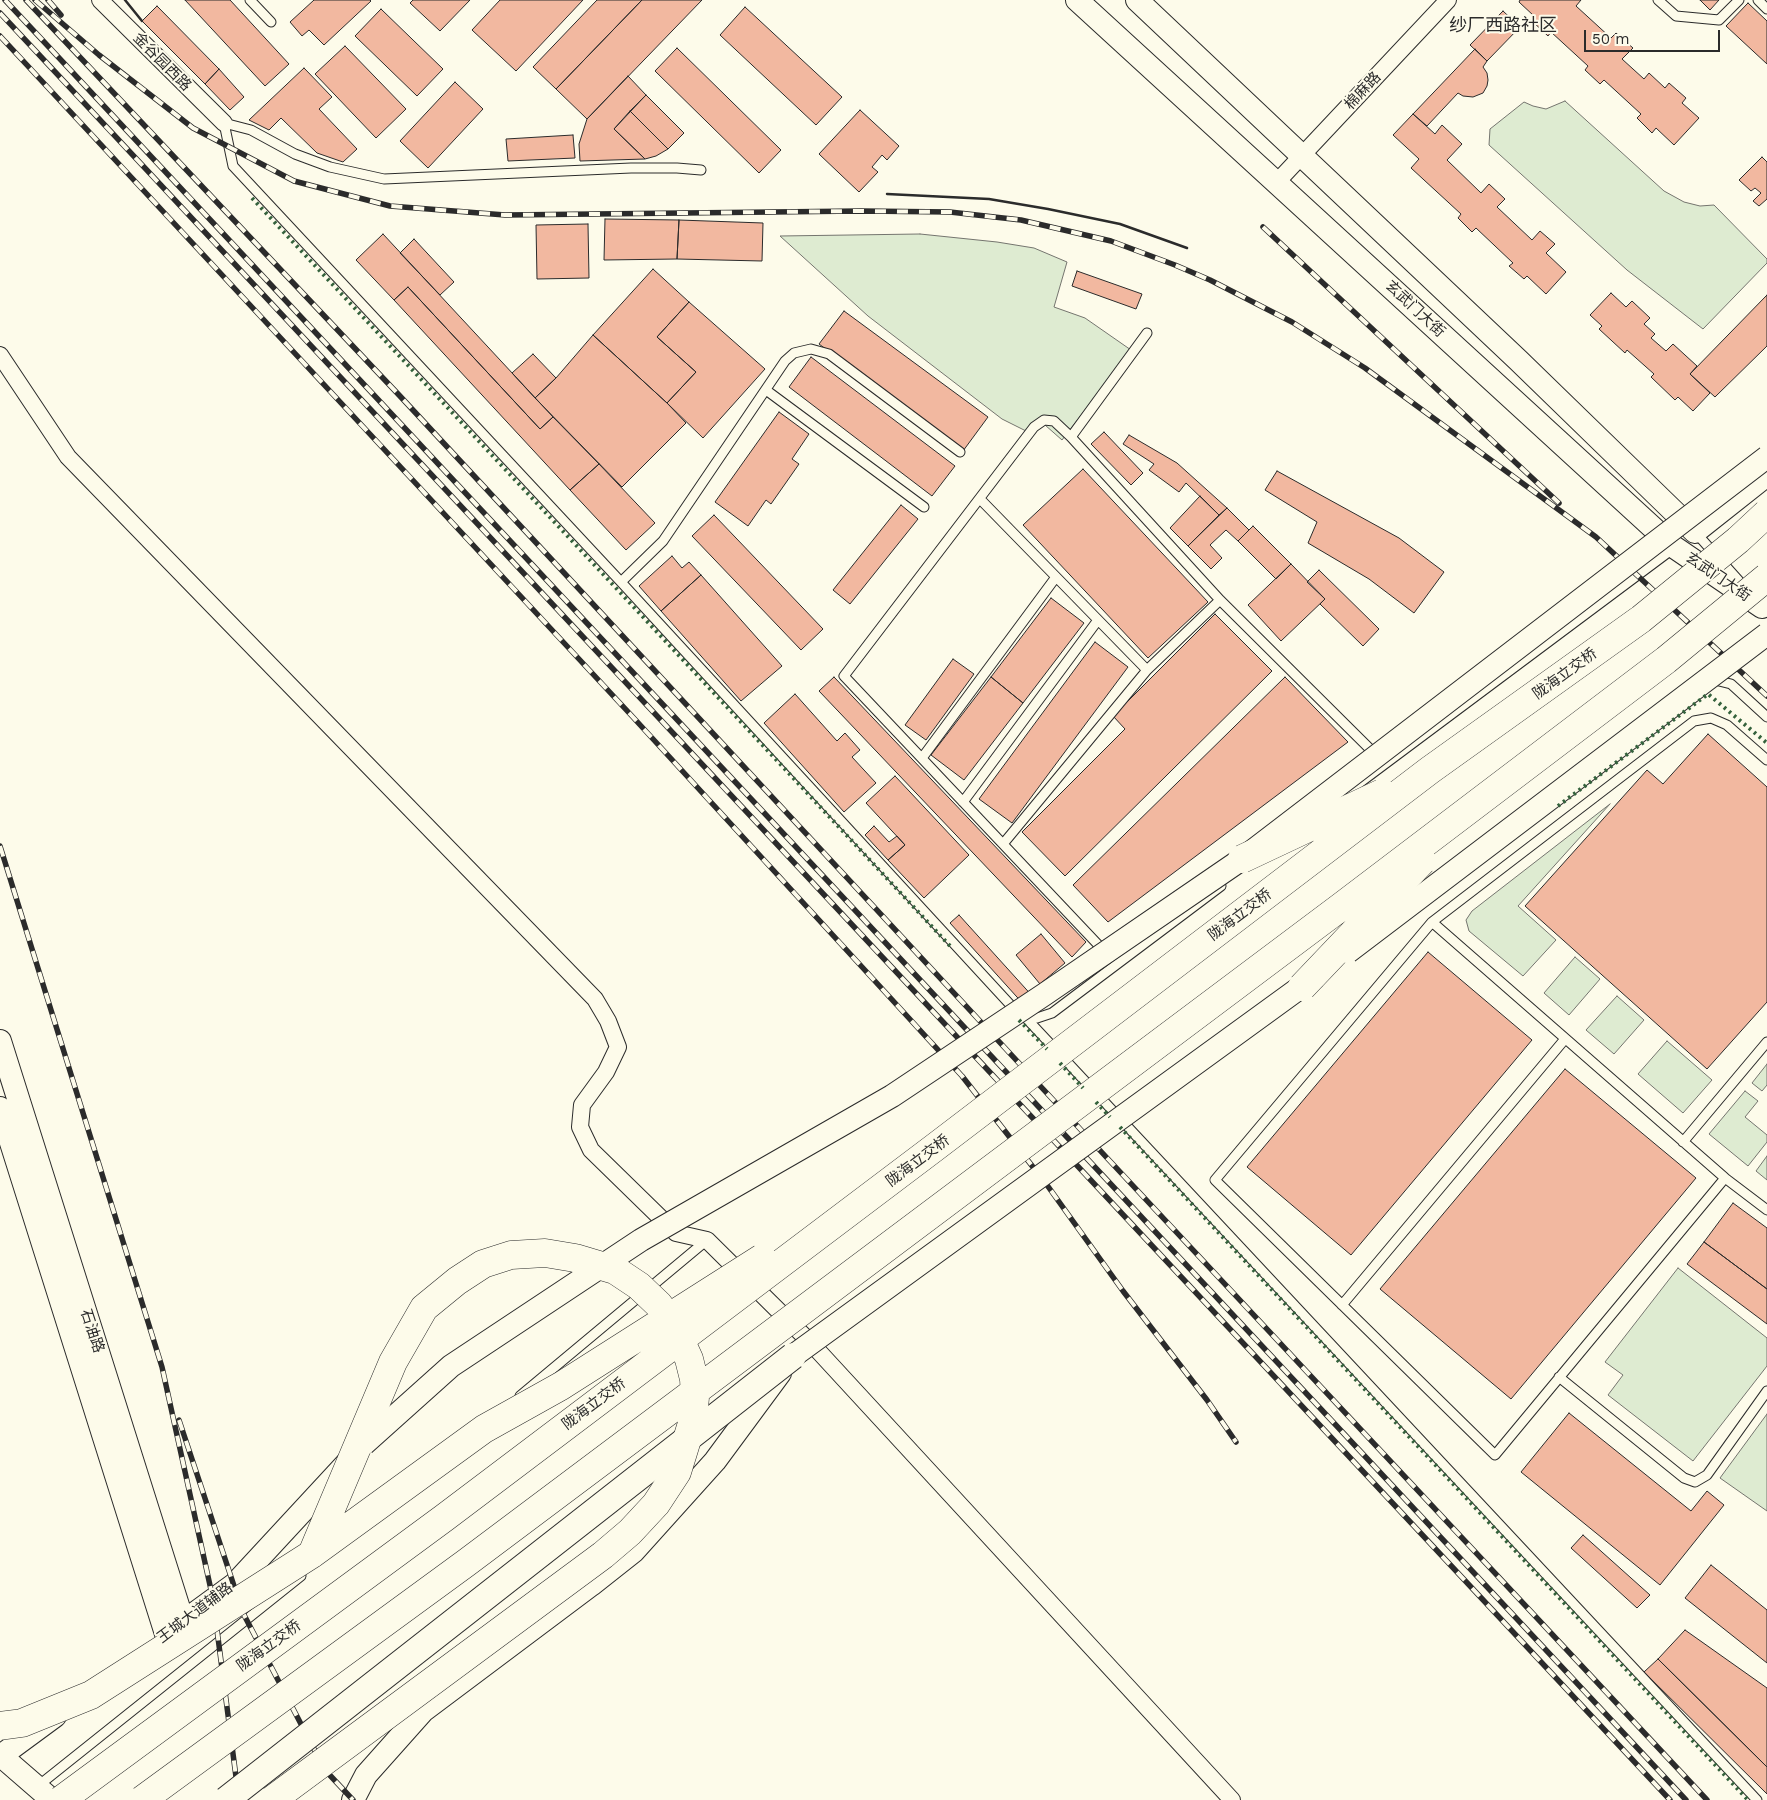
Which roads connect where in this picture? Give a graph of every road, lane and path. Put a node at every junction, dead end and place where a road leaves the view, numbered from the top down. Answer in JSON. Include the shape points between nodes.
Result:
{"nodes":[{"id":1,"x":100,"y":0,"type":"edge"},
{"id":2,"x":250,"y":0,"type":"edge"},
{"id":3,"x":1077,"y":0,"type":"edge"},
{"id":4,"x":1137,"y":0,"type":"edge"},
{"id":5,"x":1448,"y":0,"type":"edge"},
{"id":6,"x":1658,"y":0,"type":"edge"},
{"id":7,"x":1739,"y":0,"type":"edge"},
{"id":8,"x":1758,"y":0,"type":"edge"},
{"id":9,"x":1767,"y":9,"type":"edge"},
{"id":10,"x":271,"y":22,"type":"dead end"},
{"id":11,"x":224,"y":123,"type":"junction"},
{"id":12,"x":1302,"y":156,"type":"junction"},
{"id":13,"x":701,"y":170,"type":"dead end"},
{"id":14,"x":1277,"y":182,"type":"junction"},
{"id":15,"x":1147,"y":333,"type":"dead end"},
{"id":16,"x":0,"y":355,"type":"edge"},
{"id":17,"x":766,"y":390,"type":"junction"},
{"id":18,"x":1071,"y":437,"type":"junction"},
{"id":19,"x":960,"y":452,"type":"dead end"},
{"id":20,"x":1767,"y":457,"type":"edge"},
{"id":21,"x":1767,"y":475,"type":"edge"},
{"id":22,"x":980,"y":499,"type":"junction"},
{"id":23,"x":924,"y":507,"type":"dead end"},
{"id":24,"x":1767,"y":512,"type":"edge"},
{"id":25,"x":1685,"y":540,"type":"junction"},
{"id":26,"x":1056,"y":577,"type":"junction"},
{"id":27,"x":1767,"y":577,"type":"edge"},
{"id":28,"x":621,"y":582,"type":"junction"},
{"id":29,"x":1220,"y":600,"type":"junction"},
{"id":30,"x":1765,"y":608,"type":"edge"},
{"id":31,"x":1098,"y":620,"type":"junction"},
{"id":32,"x":1767,"y":634,"type":"edge"},
{"id":33,"x":1147,"y":670,"type":"junction"},
{"id":34,"x":1767,"y":717,"type":"edge"},
{"id":35,"x":922,"y":758,"type":"junction"},
{"id":36,"x":1767,"y":760,"type":"edge"},
{"id":37,"x":1385,"y":764,"type":"junction"},
{"id":38,"x":1430,"y":770,"type":"junction"},
{"id":39,"x":1346,"y":794,"type":"dead end"},
{"id":40,"x":1483,"y":798,"type":"junction"},
{"id":41,"x":963,"y":802,"type":"junction"},
{"id":42,"x":1322,"y":811,"type":"dead end"},
{"id":43,"x":1002,"y":844,"type":"junction"},
{"id":44,"x":1246,"y":862,"type":"junction"},
{"id":45,"x":1227,"y":882,"type":"dead end"},
{"id":46,"x":1439,"y":882,"type":"junction"},
{"id":47,"x":1432,"y":922,"type":"junction"},
{"id":48,"x":1116,"y":965,"type":"junction"},
{"id":49,"x":1302,"y":987,"type":"junction"},
{"id":50,"x":1026,"y":1018,"type":"junction"},
{"id":51,"x":1566,"y":1039,"type":"junction"},
{"id":52,"x":0,"y":1041,"type":"edge"},
{"id":53,"x":1767,"y":1042,"type":"edge"},
{"id":54,"x":0,"y":1108,"type":"edge"},
{"id":55,"x":1118,"y":1117,"type":"junction"},
{"id":56,"x":1683,"y":1142,"type":"junction"},
{"id":57,"x":934,"y":1148,"type":"junction"},
{"id":58,"x":1725,"y":1178,"type":"junction"},
{"id":59,"x":1767,"y":1210,"type":"edge"},
{"id":60,"x":707,"y":1240,"type":"junction"},
{"id":61,"x":1342,"y":1305,"type":"junction"},
{"id":62,"x":793,"y":1356,"type":"junction"},
{"id":63,"x":1559,"y":1378,"type":"junction"},
{"id":64,"x":1767,"y":1391,"type":"edge"},
{"id":65,"x":317,"y":1559,"type":"junction"},
{"id":66,"x":183,"y":1621,"type":"junction"},
{"id":67,"x":166,"y":1634,"type":"junction"},
{"id":68,"x":0,"y":1726,"type":"edge"},
{"id":69,"x":1,"y":1755,"type":"edge"},
{"id":70,"x":45,"y":1793,"type":"edge"},
{"id":71,"x":61,"y":1800,"type":"edge"},
{"id":72,"x":142,"y":1800,"type":"edge"},
{"id":73,"x":226,"y":1800,"type":"edge"},
{"id":74,"x":272,"y":1800,"type":"edge"},
{"id":75,"x":353,"y":1800,"type":"edge"},
{"id":76,"x":1232,"y":1800,"type":"edge"},
{"id":77,"x":1757,"y":1800,"type":"edge"}],
"edges":[{"from":1,"to":11,"type":"street","name":"金谷园西路"},
{"from":2,"to":10,"type":"lane"},
{"from":3,"to":14,"type":"main road","name":"玄武门大街"},
{"from":4,"to":12,"type":"main road","name":"玄武门大街"},
{"from":5,"to":12,"type":"street","name":"棉麻路"},
{"from":6,"to":7,"type":"lane","via":[[1676,16],[1720,20]]},
{"from":8,"to":9,"type":"lane"},
{"from":11,"to":13,"type":"lane","via":[[250,130],[295,154],[330,167],[384,179],[631,168]]},
{"from":11,"to":28,"type":"lane","via":[[233,166]]},
{"from":12,"to":14,"type":"street","name":"棉麻路"},
{"from":12,"to":25,"type":"main road","name":"玄武门大街","via":[[1518,360]]},
{"from":14,"to":25,"type":"main road","name":"玄武门大街"},
{"from":15,"to":18,"type":"lane"},
{"from":16,"to":60,"type":"street","via":[[68,457],[595,999],[618,1048],[606,1072],[582,1105],[580,1127],[591,1150],[676,1233]]},
{"from":17,"to":19,"type":"lane","via":[[794,353],[811,349],[829,354]]},
{"from":17,"to":23,"type":"lane"},
{"from":17,"to":28,"type":"lane","via":[[662,541]]},
{"from":18,"to":22,"type":"lane","via":[[1054,421],[1044,420],[1034,427]]},
{"from":18,"to":29,"type":"lane"},
{"from":20,"to":44,"type":"main road","name":"王城大道辅路","bridge":true},
{"from":21,"to":25,"type":"main road"},
{"from":22,"to":26,"type":"lane"},
{"from":22,"to":35,"type":"lane","via":[[844,676]]},
{"from":24,"to":38,"type":"highway","name":"陇海立交桥","bridge":true,"via":[[1738,540],[1641,619]]},
{"from":25,"to":30,"type":"main road","name":"玄武门大街"},
{"from":25,"to":37,"type":"lane"},
{"from":26,"to":31,"type":"lane"},
{"from":26,"to":35,"type":"lane"},
{"from":27,"to":40,"type":"highway","bridge":true,"via":[[1666,660]]},
{"from":28,"to":50,"type":"lane","via":[[1009,1004]]},
{"from":29,"to":33,"type":"lane"},
{"from":29,"to":37,"type":"lane"},
{"from":31,"to":33,"type":"lane"},
{"from":31,"to":41,"type":"lane"},
{"from":32,"to":46,"type":"main road","bridge":true},
{"from":33,"to":43,"type":"lane"},
{"from":34,"to":46,"type":"lane","via":[[1732,684],[1715,680]]},
{"from":35,"to":41,"type":"lane"},
{"from":36,"to":47,"type":"lane","via":[[1727,725],[1711,718],[1694,721]]},
{"from":37,"to":39,"type":"lane"},
{"from":38,"to":44,"type":"highway","bridge":true},
{"from":38,"to":57,"type":"highway","name":"陇海立交桥","bridge":true},
{"from":40,"to":49,"type":"highway","bridge":true},
{"from":40,"to":72,"type":"highway","bridge":true,"via":[[466,1563]]},
{"from":41,"to":43,"type":"lane"},
{"from":42,"to":44,"type":"lane"},
{"from":43,"to":48,"type":"lane"},
{"from":44,"to":66,"type":"main road","name":"王城大道辅路","bridge":true,"via":[[892,1096],[641,1240],[451,1366],[364,1444],[235,1584]]},
{"from":45,"to":48,"type":"lane"},
{"from":46,"to":49,"type":"main road","bridge":true},
{"from":46,"to":55,"type":"lane"},
{"from":47,"to":51,"type":"lane"},
{"from":47,"to":61,"type":"lane","via":[[1214,1180]]},
{"from":48,"to":50,"type":"lane","via":[[1052,1013]]},
{"from":49,"to":62,"type":"main road","bridge":true},
{"from":50,"to":55,"type":"lane"},
{"from":51,"to":56,"type":"lane"},
{"from":51,"to":61,"type":"lane"},
{"from":52,"to":66,"type":"main road","name":"石油路"},
{"from":53,"to":56,"type":"lane"},
{"from":54,"to":67,"type":"main road","name":"石油路"},
{"from":55,"to":77,"type":"lane"},
{"from":56,"to":58,"type":"lane"},
{"from":57,"to":65,"type":"highway","bridge":true,"via":[[561,1386],[484,1429]]},
{"from":57,"to":71,"type":"highway","name":"陇海立交桥","bridge":true,"via":[[444,1518]]},
{"from":58,"to":59,"type":"lane"},
{"from":58,"to":63,"type":"lane"},
{"from":60,"to":65,"type":"lane"},
{"from":60,"to":76,"type":"street","via":[[810,1342]]},
{"from":61,"to":63,"type":"lane","via":[[1495,1455]]},
{"from":62,"to":73,"type":"main road","bridge":true},
{"from":62,"to":75,"type":"main road","bridge":true,"via":[[715,1461],[634,1551],[423,1711],[366,1775]]},
{"from":63,"to":64,"type":"lane","via":[[1684,1478],[1695,1482],[1707,1475]]},
{"from":65,"to":68,"type":"highway","bridge":true,"via":[[91,1696],[22,1723]]},
{"from":65,"to":70,"type":"lane"},
{"from":65,"to":74,"type":"highway","bridge":true,"via":[[393,1362],[424,1308],[457,1280],[483,1264],[510,1255],[545,1253],[575,1258],[615,1270],[639,1286],[673,1324],[689,1359],[695,1397],[677,1472],[656,1504],[603,1555]]},
{"from":66,"to":67,"type":"main road","name":"王城大道辅路"},
{"from":67,"to":69,"type":"main road","name":"王城大道辅路"},
{"from":69,"to":70,"type":"main road"}]}
